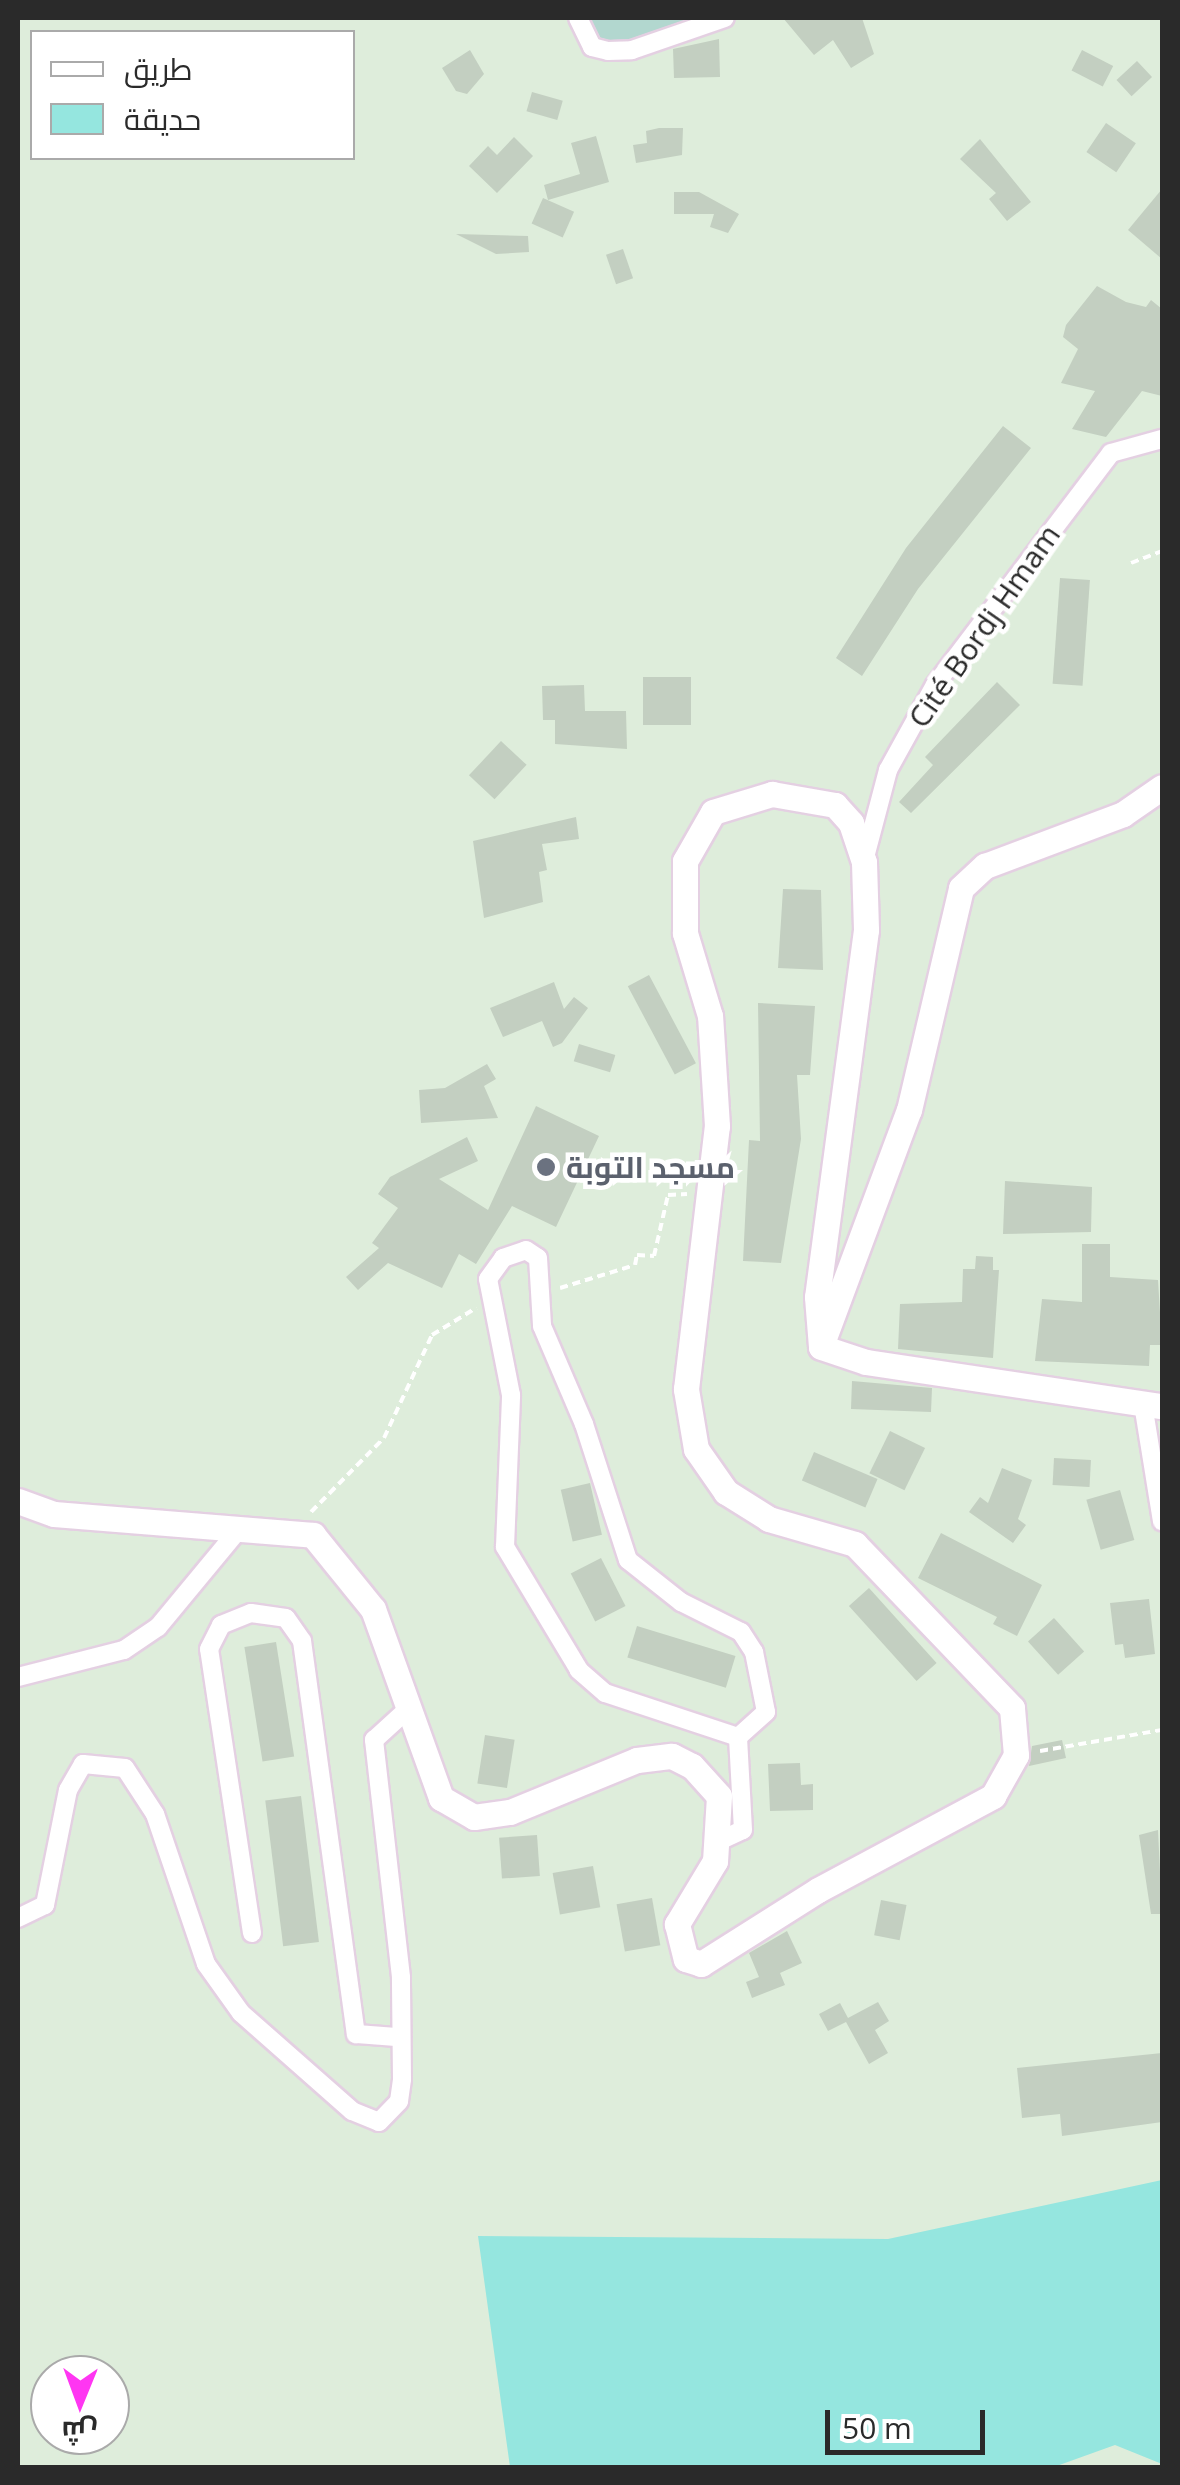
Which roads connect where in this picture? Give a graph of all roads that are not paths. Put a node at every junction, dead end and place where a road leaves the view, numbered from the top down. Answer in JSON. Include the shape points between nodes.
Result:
{"nodes":[{"id":1,"x":578,"y":18,"type":"edge"},
{"id":2,"x":725,"y":18,"type":"edge"},
{"id":3,"x":1162,"y":439,"type":"edge"},
{"id":4,"x":1162,"y":787,"type":"edge"},
{"id":5,"x":864,"y":862,"type":"junction"},
{"id":6,"x":821,"y":1348,"type":"junction"},
{"id":7,"x":1153,"y":1405,"type":"edge"},
{"id":8,"x":18,"y":1501,"type":"edge"},
{"id":9,"x":1162,"y":1521,"type":"edge"},
{"id":10,"x":240,"y":1528,"type":"junction"},
{"id":11,"x":18,"y":1677,"type":"edge"},
{"id":12,"x":408,"y":1708,"type":"junction"},
{"id":13,"x":738,"y":1737,"type":"junction"},
{"id":14,"x":719,"y":1841,"type":"junction"},
{"id":15,"x":18,"y":1918,"type":"edge"},
{"id":16,"x":252,"y":1933,"type":"dead end"},
{"id":17,"x":398,"y":2037,"type":"junction"}],
"edges":[{"from":1,"to":2,"type":"street","via":[[592,46],[608,52]]},
{"from":3,"to":5,"type":"street","name":"Cité Bordj Hmam","via":[[1111,452],[935,685],[888,770]]},
{"from":4,"to":6,"type":"street","via":[[1123,814],[985,866],[960,888],[909,1110]]},
{"from":5,"to":6,"type":"street","via":[[866,930],[817,1297]]},
{"from":5,"to":14,"type":"street","via":[[852,823],[835,806],[772,794],[713,812],[685,861],[684,933],[711,1035],[716,1126],[686,1389],[696,1449],[726,1492],[769,1518],[855,1544],[1012,1708],[1016,1755],[993,1796],[818,1890],[714,1961],[693,1963],[676,1939],[677,1924],[716,1860]]},
{"from":6,"to":7,"type":"street","via":[[866,1362]]},
{"from":7,"to":9,"type":"street"},
{"from":8,"to":10,"type":"street","via":[[54,1514]]},
{"from":10,"to":11,"type":"street","via":[[158,1627],[124,1650]]},
{"from":10,"to":12,"type":"street","via":[[314,1535],[373,1609]]},
{"from":12,"to":14,"type":"street","via":[[441,1798],[474,1817],[510,1812],[637,1760],[672,1756],[720,1796]]},
{"from":12,"to":17,"type":"street","via":[[374,1740],[401,1978]]},
{"from":13,"to":13,"type":"street","via":[[606,1693],[579,1670],[504,1547],[511,1395],[488,1300],[488,1279],[503,1258],[526,1250],[538,1258],[542,1326],[584,1424],[628,1560],[681,1602],[741,1632],[754,1652],[766,1712]]},
{"from":13,"to":14,"type":"street","via":[[743,1830]]},
{"from":15,"to":17,"type":"street","via":[[45,1905],[68,1790],[83,1764],[125,1768],[155,1814],[206,1964],[241,2013],[352,2111],[379,2122],[399,2101]]},
{"from":16,"to":17,"type":"street","via":[[209,1648],[221,1625],[252,1613],[286,1618],[302,1641],[356,2034]]}]}
